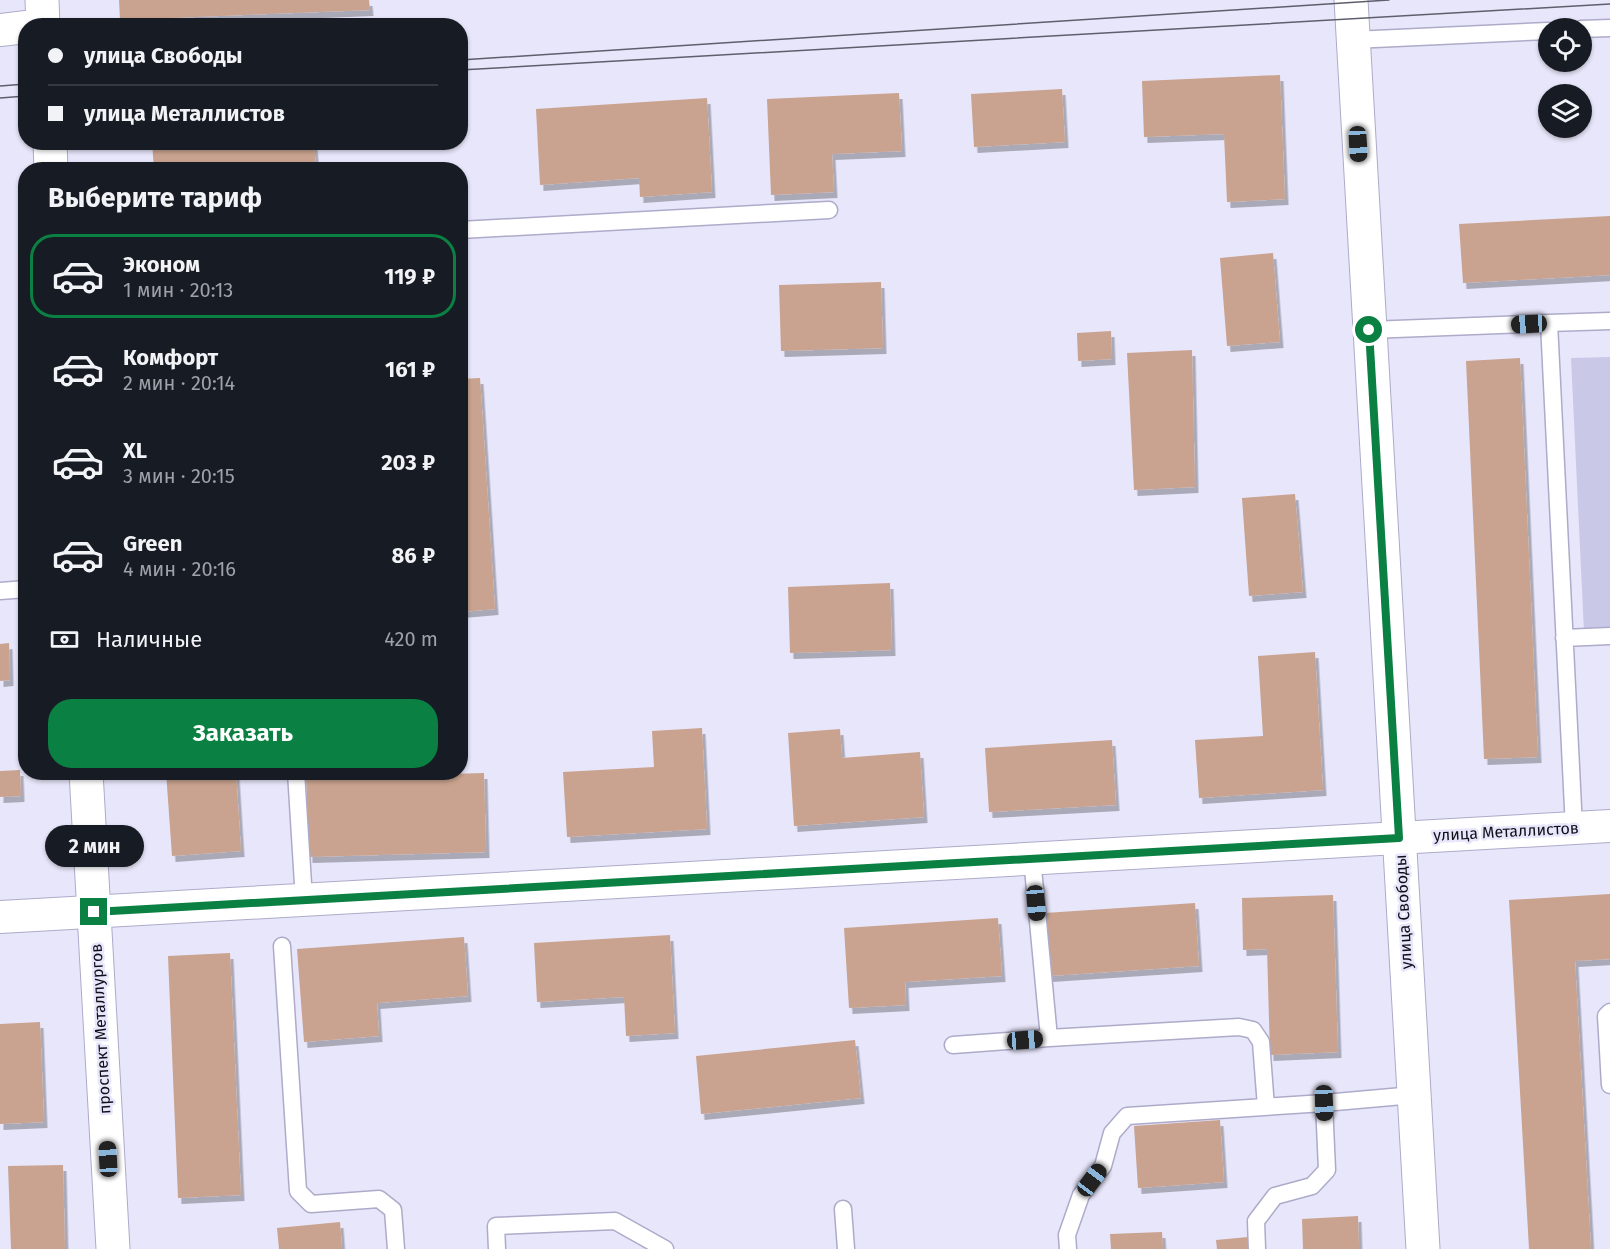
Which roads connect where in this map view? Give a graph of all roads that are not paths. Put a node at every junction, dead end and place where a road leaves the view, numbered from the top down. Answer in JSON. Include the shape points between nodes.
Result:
{"nodes":[{"id":1,"x":42,"y":0,"type":"edge"},
{"id":2,"x":1352,"y":0,"type":"edge"},
{"id":3,"x":43,"y":18,"type":"edge"},
{"id":4,"x":18,"y":28,"type":"edge"},
{"id":5,"x":1610,"y":28,"type":"edge"},
{"id":6,"x":1592,"y":29,"type":"edge"},
{"id":7,"x":0,"y":30,"type":"edge"},
{"id":8,"x":1538,"y":31,"type":"edge"},
{"id":9,"x":1353,"y":40,"type":"junction"},
{"id":10,"x":829,"y":210,"type":"dead end"},
{"id":11,"x":468,"y":230,"type":"edge"},
{"id":12,"x":1610,"y":321,"type":"edge"},
{"id":13,"x":1549,"y":323,"type":"junction"},
{"id":14,"x":1369,"y":330,"type":"junction"},
{"id":15,"x":18,"y":590,"type":"edge"},
{"id":16,"x":0,"y":591,"type":"edge"},
{"id":17,"x":1610,"y":636,"type":"edge"},
{"id":18,"x":1564,"y":638,"type":"junction"},
{"id":19,"x":86,"y":780,"type":"edge"},
{"id":20,"x":296,"y":780,"type":"edge"},
{"id":21,"x":1610,"y":826,"type":"edge"},
{"id":22,"x":1574,"y":828,"type":"junction"},
{"id":23,"x":1399,"y":838,"type":"junction"},
{"id":24,"x":1032,"y":858,"type":"junction"},
{"id":25,"x":304,"y":900,"type":"junction"},
{"id":26,"x":94,"y":912,"type":"junction"},
{"id":27,"x":0,"y":917,"type":"edge"},
{"id":28,"x":282,"y":946,"type":"dead end"},
{"id":29,"x":1610,"y":1011,"type":"edge"},
{"id":30,"x":1049,"y":1038,"type":"junction"},
{"id":31,"x":953,"y":1046,"type":"dead end"},
{"id":32,"x":1610,"y":1085,"type":"edge"},
{"id":33,"x":1414,"y":1095,"type":"junction"},
{"id":34,"x":1324,"y":1103,"type":"junction"},
{"id":35,"x":1266,"y":1107,"type":"junction"},
{"id":36,"x":843,"y":1209,"type":"dead end"},
{"id":37,"x":113,"y":1249,"type":"edge"},
{"id":38,"x":396,"y":1249,"type":"edge"},
{"id":39,"x":497,"y":1249,"type":"edge"},
{"id":40,"x":665,"y":1249,"type":"edge"},
{"id":41,"x":846,"y":1249,"type":"edge"},
{"id":42,"x":1068,"y":1249,"type":"edge"},
{"id":43,"x":1257,"y":1249,"type":"edge"},
{"id":44,"x":1423,"y":1249,"type":"edge"}],
"edges":[{"from":1,"to":3,"type":"street"},
{"from":2,"to":9,"type":"street","name":"улица Свободы"},
{"from":4,"to":7,"type":"street"},
{"from":5,"to":6,"type":"lane"},
{"from":8,"to":9,"type":"lane"},
{"from":9,"to":14,"type":"street","name":"улица Свободы"},
{"from":10,"to":11,"type":"lane"},
{"from":12,"to":13,"type":"lane"},
{"from":13,"to":14,"type":"lane"},
{"from":13,"to":18,"type":"lane"},
{"from":14,"to":23,"type":"street","name":"улица Свободы"},
{"from":15,"to":16,"type":"lane"},
{"from":17,"to":18,"type":"lane"},
{"from":18,"to":22,"type":"lane"},
{"from":19,"to":26,"type":"street","name":"проспект Металлургов"},
{"from":20,"to":25,"type":"lane"},
{"from":21,"to":22,"type":"street","name":"улица Металлистов"},
{"from":22,"to":23,"type":"street","name":"улица Металлистов"},
{"from":23,"to":24,"type":"street","name":"улица Металлистов"},
{"from":23,"to":33,"type":"street","name":"улица Свободы"},
{"from":24,"to":25,"type":"street","name":"улица Металлистов"},
{"from":24,"to":30,"type":"lane"},
{"from":25,"to":26,"type":"street","name":"улица Металлистов"},
{"from":26,"to":27,"type":"street","name":"улица Металлистов"},
{"from":26,"to":37,"type":"street","name":"проспект Металлургов"},
{"from":28,"to":38,"type":"lane","via":[[298,1191],[311,1204],[378,1199],[393,1210]]},
{"from":29,"to":32,"type":"lane","via":[[1606,1016]]},
{"from":30,"to":31,"type":"lane"},
{"from":30,"to":35,"type":"lane","via":[[1239,1027],[1253,1030],[1261,1042]]},
{"from":33,"to":34,"type":"lane"},
{"from":33,"to":44,"type":"street","name":"улица Свободы"},
{"from":34,"to":35,"type":"lane"},
{"from":34,"to":43,"type":"lane","via":[[1327,1170],[1312,1186],[1275,1196],[1256,1221]]},
{"from":35,"to":42,"type":"lane","via":[[1127,1116],[1112,1133],[1103,1166],[1081,1195],[1067,1235]]},
{"from":36,"to":41,"type":"lane"},
{"from":39,"to":40,"type":"lane","via":[[496,1226],[615,1221]]}]}
